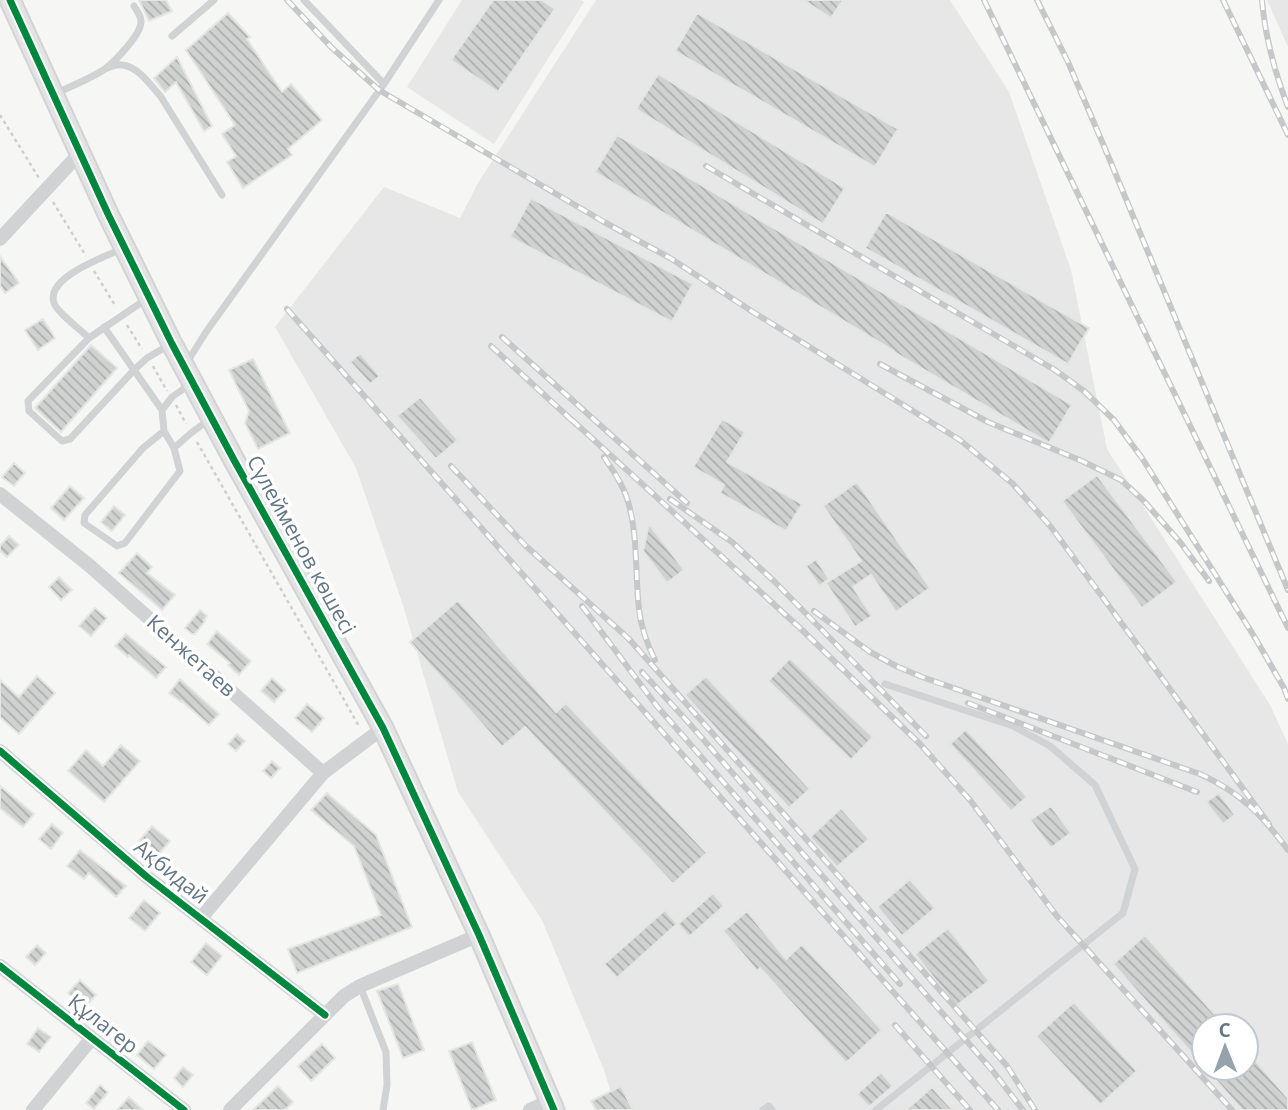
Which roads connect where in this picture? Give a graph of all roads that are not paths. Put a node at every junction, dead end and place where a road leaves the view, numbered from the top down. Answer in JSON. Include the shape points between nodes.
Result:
{"nodes":[{"id":1,"x":10,"y":0,"type":"edge"},
{"id":2,"x":214,"y":0,"type":"edge"},
{"id":3,"x":304,"y":0,"type":"edge"},
{"id":4,"x":439,"y":0,"type":"edge"},
{"id":5,"x":134,"y":6,"type":"dead end"},
{"id":6,"x":172,"y":36,"type":"dead end"},
{"id":7,"x":105,"y":69,"type":"junction"},
{"id":8,"x":384,"y":84,"type":"junction"},
{"id":9,"x":54,"y":94,"type":"junction"},
{"id":10,"x":80,"y":153,"type":"junction"},
{"id":11,"x":222,"y":195,"type":"dead end"},
{"id":12,"x":0,"y":239,"type":"edge"},
{"id":13,"x":125,"y":248,"type":"junction"},
{"id":14,"x":149,"y":298,"type":"junction"},
{"id":15,"x":104,"y":327,"type":"junction"},
{"id":16,"x":89,"y":338,"type":"junction"},
{"id":17,"x":172,"y":344,"type":"junction"},
{"id":18,"x":134,"y":370,"type":"junction"},
{"id":19,"x":188,"y":375,"type":"junction"},
{"id":20,"x":162,"y":410,"type":"junction"},
{"id":21,"x":211,"y":419,"type":"junction"},
{"id":22,"x":164,"y":431,"type":"junction"},
{"id":23,"x":174,"y":448,"type":"junction"},
{"id":24,"x":0,"y":494,"type":"edge"},
{"id":25,"x":886,"y":684,"type":"dead end"},
{"id":26,"x":383,"y":728,"type":"junction"},
{"id":27,"x":0,"y":751,"type":"edge"},
{"id":28,"x":323,"y":773,"type":"junction"},
{"id":29,"x":201,"y":918,"type":"junction"},
{"id":30,"x":479,"y":935,"type":"junction"},
{"id":31,"x":0,"y":966,"type":"edge"},
{"id":32,"x":360,"y":986,"type":"junction"},
{"id":33,"x":325,"y":1014,"type":"junction"},
{"id":34,"x":92,"y":1038,"type":"junction"},
{"id":35,"x":552,"y":1106,"type":"edge"},
{"id":36,"x":33,"y":1110,"type":"edge"},
{"id":37,"x":184,"y":1110,"type":"edge"},
{"id":38,"x":230,"y":1110,"type":"edge"},
{"id":39,"x":383,"y":1110,"type":"edge"},
{"id":40,"x":530,"y":1110,"type":"edge"},
{"id":41,"x":763,"y":1110,"type":"edge"},
{"id":42,"x":772,"y":1110,"type":"edge"},
{"id":43,"x":876,"y":1110,"type":"edge"}],
"edges":[{"from":1,"to":9,"type":"street","name":"Сүлейменов көшесі"},
{"from":2,"to":6,"type":"lane"},
{"from":3,"to":8,"type":"lane"},
{"from":4,"to":8,"type":"lane"},
{"from":5,"to":7,"type":"lane","via":[[142,23],[139,31]]},
{"from":7,"to":9,"type":"lane"},
{"from":7,"to":11,"type":"lane","via":[[131,67],[151,85]]},
{"from":8,"to":19,"type":"lane","via":[[205,332]]},
{"from":9,"to":10,"type":"street","name":"Сүлейменов көшесі"},
{"from":10,"to":12,"type":"street"},
{"from":10,"to":13,"type":"street","name":"Сүлейменов көшесі"},
{"from":13,"to":14,"type":"street","name":"Сүлейменов көшесі"},
{"from":13,"to":16,"type":"lane","via":[[66,277],[55,290],[54,305]]},
{"from":14,"to":15,"type":"lane"},
{"from":14,"to":17,"type":"street","name":"Сүлейменов көшесі"},
{"from":15,"to":16,"type":"lane"},
{"from":15,"to":18,"type":"lane"},
{"from":16,"to":18,"type":"lane","via":[[28,401],[29,411],[62,441],[70,439]]},
{"from":17,"to":18,"type":"lane"},
{"from":17,"to":19,"type":"street","name":"Сүлейменов көшесі"},
{"from":18,"to":20,"type":"lane"},
{"from":19,"to":20,"type":"lane"},
{"from":19,"to":21,"type":"street","name":"Сүлейменов көшесі"},
{"from":20,"to":22,"type":"lane"},
{"from":21,"to":23,"type":"lane"},
{"from":21,"to":26,"type":"street","name":"Сүлейменов көшесі"},
{"from":22,"to":23,"type":"lane"},
{"from":22,"to":23,"type":"lane","via":[[85,514],[84,523],[117,546],[125,543],[180,471]]},
{"from":24,"to":28,"type":"street","name":"Кенжетаев","via":[[90,566]]},
{"from":25,"to":43,"type":"lane","via":[[1013,726],[1050,746],[1095,785],[1135,869],[1123,913]]},
{"from":26,"to":28,"type":"street"},
{"from":26,"to":30,"type":"street","name":"Сүлейменов көшесі"},
{"from":27,"to":29,"type":"street","name":"Ақбидай"},
{"from":28,"to":29,"type":"street"},
{"from":29,"to":33,"type":"street","name":"Ақбидай"},
{"from":30,"to":32,"type":"street"},
{"from":30,"to":35,"type":"street","name":"Сүлейменов көшесі"},
{"from":31,"to":34,"type":"street","name":"Құлагер"},
{"from":32,"to":33,"type":"street"},
{"from":32,"to":39,"type":"lane","via":[[386,1052]]},
{"from":33,"to":38,"type":"street"},
{"from":34,"to":36,"type":"street"},
{"from":34,"to":37,"type":"street","name":"Құлагер"},
{"from":35,"to":40,"type":"street"},
{"from":41,"to":42,"type":"lane","via":[[769,1106]]}]}
